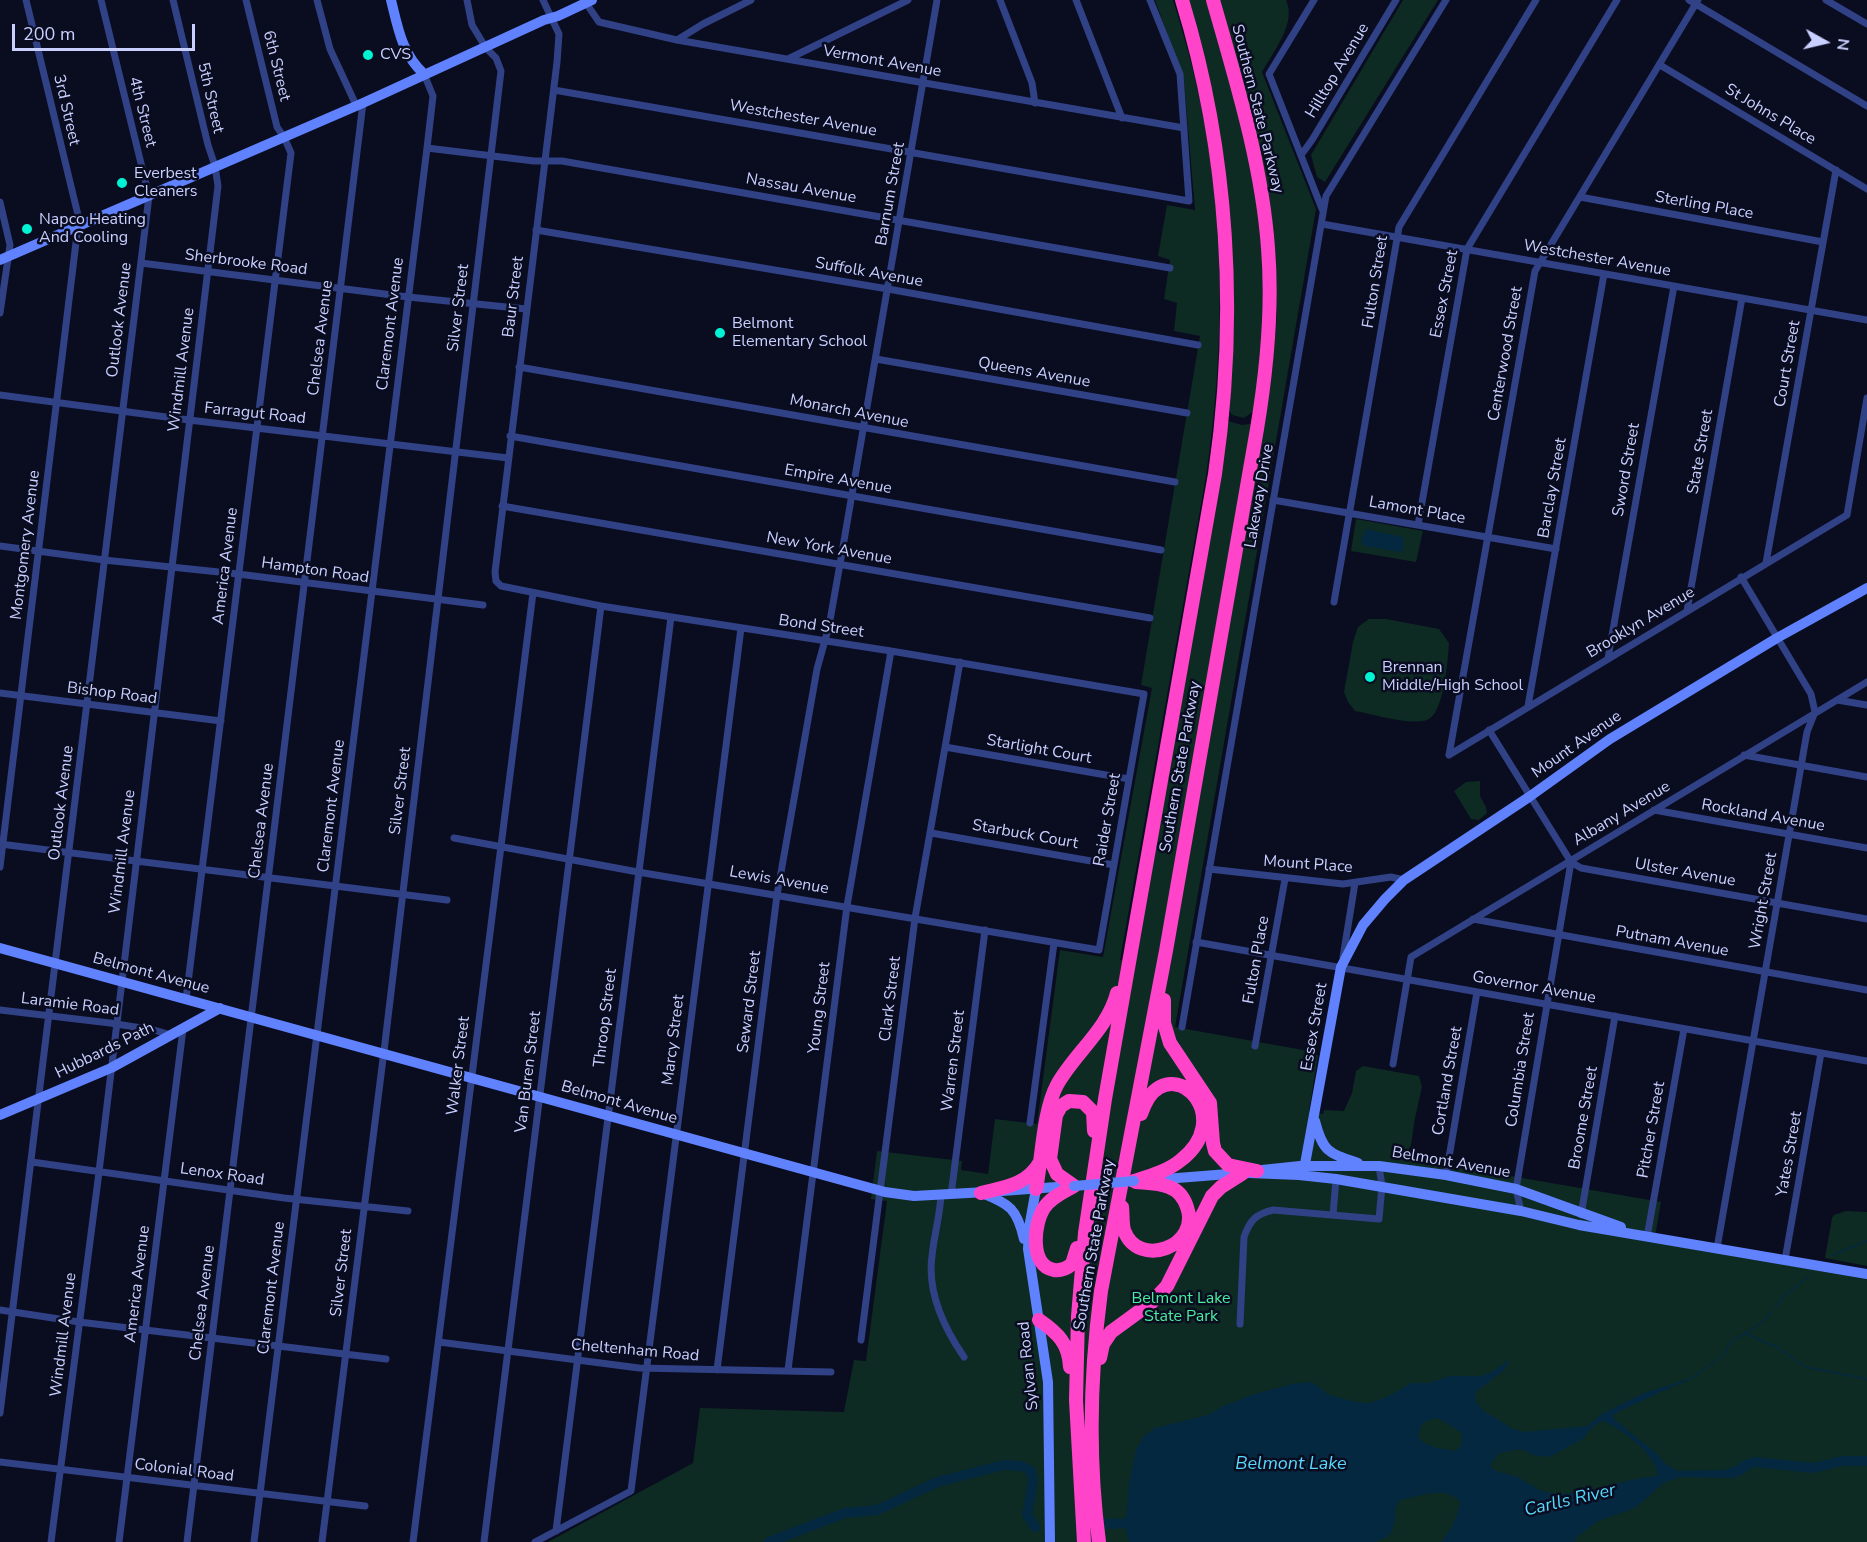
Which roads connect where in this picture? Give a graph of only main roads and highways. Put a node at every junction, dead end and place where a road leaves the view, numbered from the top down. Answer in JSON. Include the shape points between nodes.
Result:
{"nodes":[{"id":1,"x":1182,"y":0,"type":"edge"},
{"id":2,"x":1213,"y":0,"type":"edge"},
{"id":3,"x":1132,"y":945,"type":"junction"},
{"id":4,"x":1166,"y":951,"type":"junction"},
{"id":5,"x":1133,"y":1132,"type":"junction"},
{"id":6,"x":1097,"y":1148,"type":"junction"},
{"id":7,"x":1041,"y":1160,"type":"junction"},
{"id":8,"x":1257,"y":1171,"type":"road end"},
{"id":9,"x":1243,"y":1173,"type":"road end"},
{"id":10,"x":1128,"y":1184,"type":"junction"},
{"id":11,"x":1036,"y":1189,"type":"road end"},
{"id":12,"x":981,"y":1193,"type":"road end"},
{"id":13,"x":1090,"y":1200,"type":"junction"},
{"id":14,"x":1039,"y":1320,"type":"road end"},
{"id":15,"x":1092,"y":1411,"type":"junction"},
{"id":16,"x":1077,"y":1417,"type":"junction"},
{"id":17,"x":1084,"y":1542,"type":"edge"},
{"id":18,"x":1099,"y":1542,"type":"edge"}],
"edges":[{"from":1,"to":3,"type":"highway","name":"Southern State Parkway","via":[[1205,90],[1219,172],[1227,273],[1226,366],[1215,474]]},
{"from":2,"to":4,"type":"highway","name":"Southern State Parkway","via":[[1259,180],[1269,263],[1269,330],[1257,429]]},
{"from":3,"to":6,"type":"highway","name":"Southern State Parkway"},
{"from":3,"to":7,"type":"highway","via":[[1110,1013],[1052,1095]]},
{"from":4,"to":5,"type":"highway","name":"Southern State Parkway"},
{"from":4,"to":8,"type":"highway","via":[[1163,1018],[1167,1038],[1209,1099],[1213,1143],[1218,1155],[1228,1164]]},
{"from":5,"to":10,"type":"highway","name":"Southern State Parkway"},
{"from":5,"to":10,"type":"highway","via":[[1149,1097],[1161,1088],[1185,1088],[1203,1108],[1201,1131],[1186,1156],[1168,1169]]},
{"from":6,"to":13,"type":"highway","name":"Southern State Parkway"},
{"from":6,"to":13,"type":"highway","via":[[1092,1109],[1078,1100],[1063,1104],[1055,1118],[1050,1159],[1058,1176],[1074,1186],[1051,1199],[1041,1212],[1037,1250],[1045,1266],[1060,1270],[1074,1262]]},
{"from":7,"to":11,"type":"highway"},
{"from":7,"to":12,"type":"highway","via":[[1021,1182]]},
{"from":9,"to":15,"type":"highway","via":[[1212,1196],[1164,1291],[1106,1340]]},
{"from":10,"to":10,"type":"highway","via":[[1169,1187],[1184,1199],[1187,1228],[1170,1248],[1148,1250],[1128,1238],[1123,1224]]},
{"from":10,"to":15,"type":"highway","name":"Southern State Parkway","via":[[1101,1291]]},
{"from":13,"to":16,"type":"highway","name":"Southern State Parkway","via":[[1079,1299]]},
{"from":14,"to":16,"type":"highway","via":[[1058,1335],[1067,1349]]},
{"from":15,"to":18,"type":"highway","name":"Southern State Parkway"},
{"from":16,"to":17,"type":"highway","name":"Southern State Parkway"}]}
